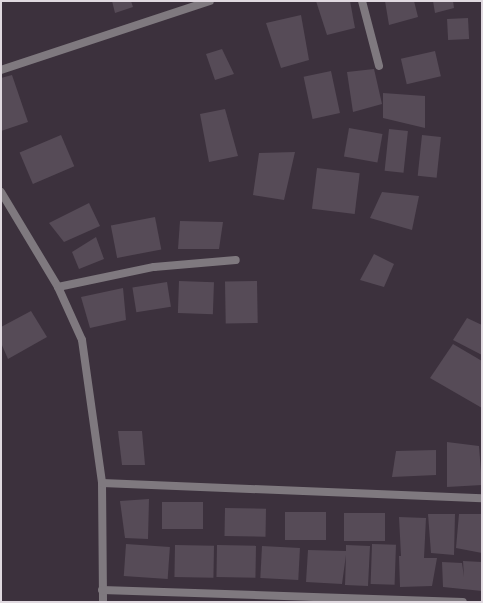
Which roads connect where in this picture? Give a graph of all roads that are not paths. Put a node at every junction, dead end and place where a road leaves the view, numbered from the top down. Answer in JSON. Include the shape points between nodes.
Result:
{"nodes":[{"id":1,"x":210,"y":1,"type":"edge"},
{"id":2,"x":362,"y":1,"type":"edge"},
{"id":3,"x":379,"y":66,"type":"dead end"},
{"id":4,"x":1,"y":70,"type":"edge"},
{"id":5,"x":1,"y":192,"type":"edge"},
{"id":6,"x":236,"y":260,"type":"dead end"},
{"id":7,"x":58,"y":287,"type":"junction"},
{"id":8,"x":102,"y":483,"type":"junction"},
{"id":9,"x":482,"y":498,"type":"edge"},
{"id":10,"x":102,"y":590,"type":"junction"},
{"id":11,"x":103,"y":602,"type":"edge"},
{"id":12,"x":463,"y":602,"type":"edge"}],
"edges":[{"from":1,"to":4,"type":"street"},
{"from":2,"to":3,"type":"street"},
{"from":5,"to":7,"type":"street"},
{"from":6,"to":7,"type":"street","via":[[154,267]]},
{"from":7,"to":8,"type":"street","via":[[82,340]]},
{"from":8,"to":9,"type":"street"},
{"from":8,"to":10,"type":"street"},
{"from":10,"to":11,"type":"street"},
{"from":10,"to":12,"type":"street"}]}
